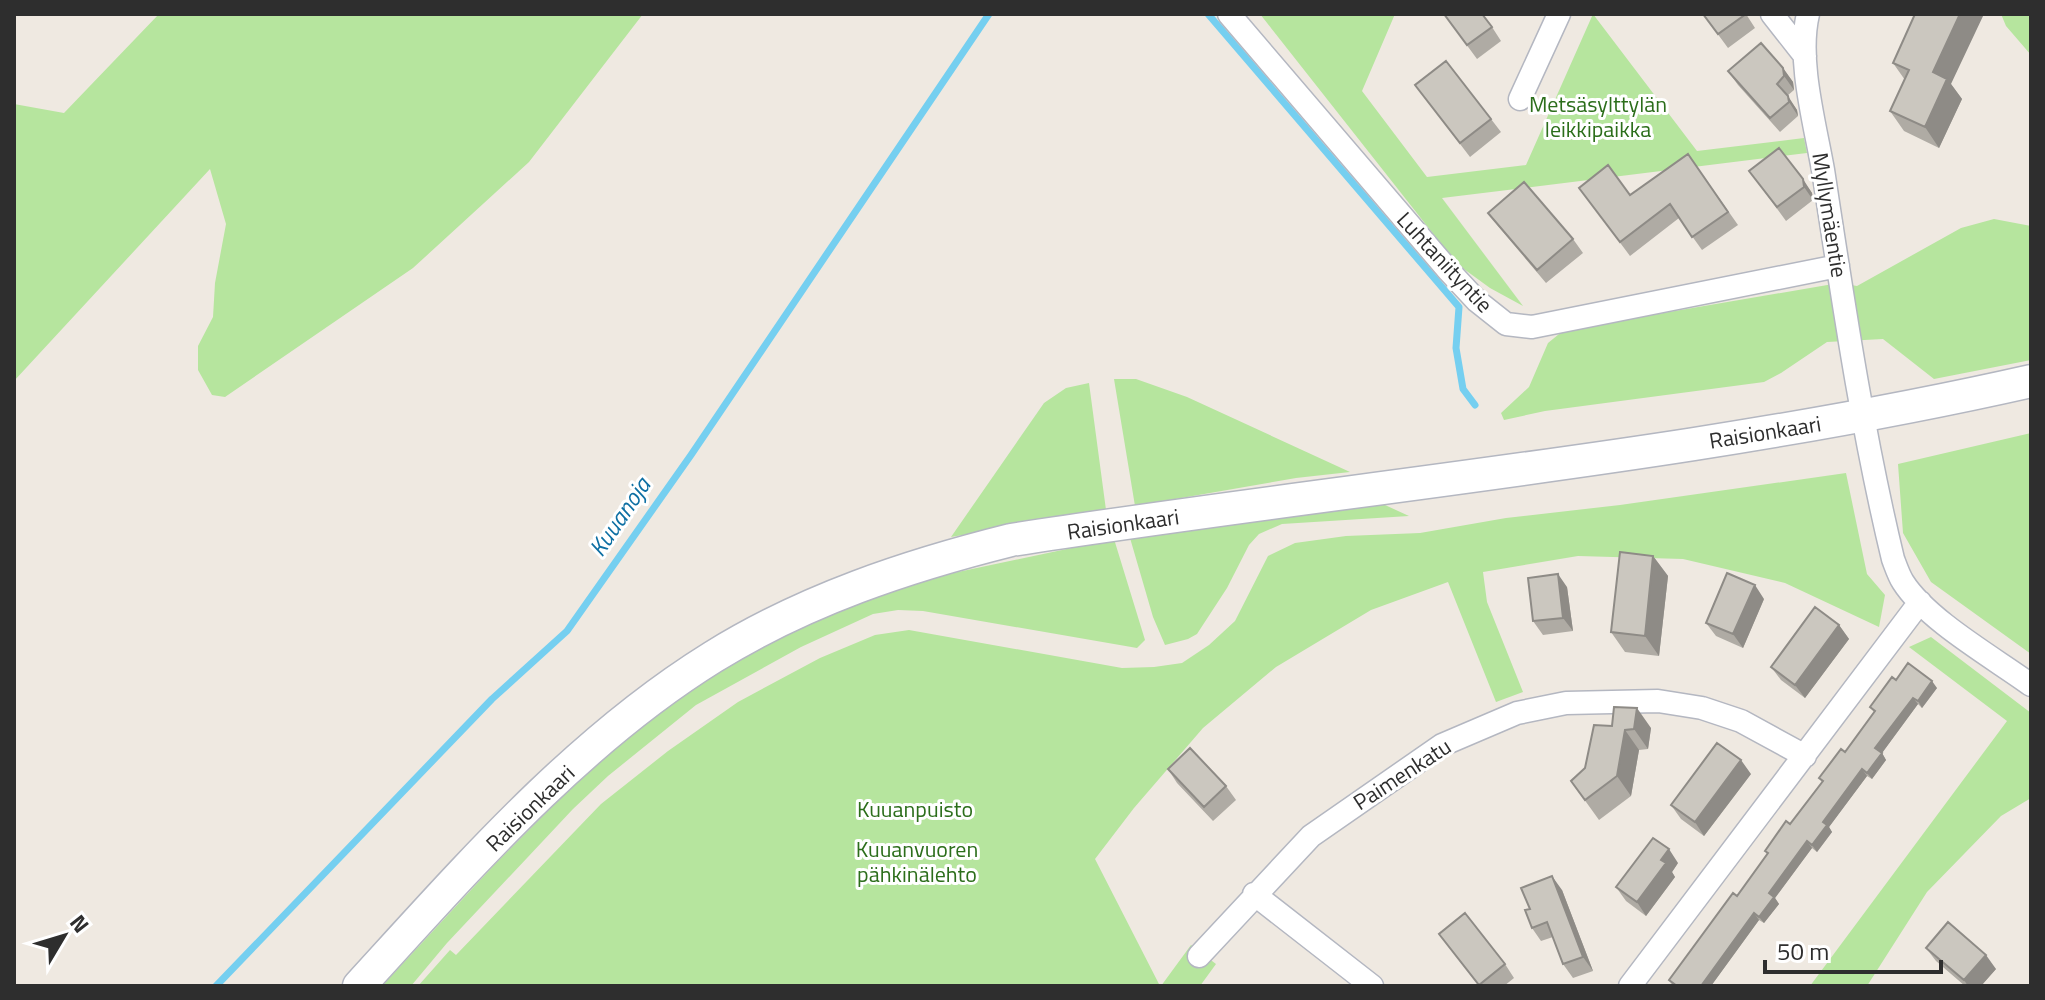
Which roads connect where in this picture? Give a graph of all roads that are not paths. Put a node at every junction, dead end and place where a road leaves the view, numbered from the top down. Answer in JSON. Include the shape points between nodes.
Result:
{"nodes":[{"id":1,"x":1229,"y":14,"type":"edge"},
{"id":2,"x":1559,"y":14,"type":"edge"},
{"id":3,"x":1772,"y":14,"type":"edge"},
{"id":4,"x":1808,"y":14,"type":"edge"},
{"id":5,"x":1805,"y":56,"type":"junction"},
{"id":6,"x":1520,"y":99,"type":"dead end"},
{"id":7,"x":1838,"y":266,"type":"junction"},
{"id":8,"x":2031,"y":381,"type":"edge"},
{"id":9,"x":1865,"y":416,"type":"junction"},
{"id":10,"x":1920,"y":602,"type":"junction"},
{"id":11,"x":2031,"y":685,"type":"edge"},
{"id":12,"x":1805,"y":756,"type":"junction"},
{"id":13,"x":1254,"y":894,"type":"junction"},
{"id":14,"x":1199,"y":956,"type":"dead end"},
{"id":15,"x":359,"y":986,"type":"edge"},
{"id":16,"x":1372,"y":986,"type":"edge"},
{"id":17,"x":1630,"y":986,"type":"edge"}],
"edges":[{"from":1,"to":7,"type":"street","name":"Luhtaniityntie","via":[[1449,271],[1506,324],[1532,327]]},
{"from":2,"to":6,"type":"street"},
{"from":3,"to":5,"type":"street"},
{"from":4,"to":5,"type":"street","name":"Myllymäentie"},
{"from":5,"to":7,"type":"street","name":"Myllymäentie"},
{"from":7,"to":9,"type":"street","name":"Myllymäentie"},
{"from":8,"to":9,"type":"main road","name":"Raisionkaari"},
{"from":9,"to":10,"type":"street","name":"Myllymäentie","via":[[1893,559]]},
{"from":9,"to":15,"type":"main road","name":"Raisionkaari","via":[[1011,540],[865,583],[714,656],[639,709],[515,821]]},
{"from":10,"to":11,"type":"street","name":"Myllymäentie"},
{"from":10,"to":12,"type":"street"},
{"from":12,"to":13,"type":"street","name":"Paimenkatu","via":[[1741,721],[1658,701],[1566,703],[1517,713],[1442,745],[1376,789],[1311,836]]},
{"from":12,"to":17,"type":"street"},
{"from":13,"to":14,"type":"street","name":"Paimenkatu"},
{"from":13,"to":16,"type":"street"}]}
